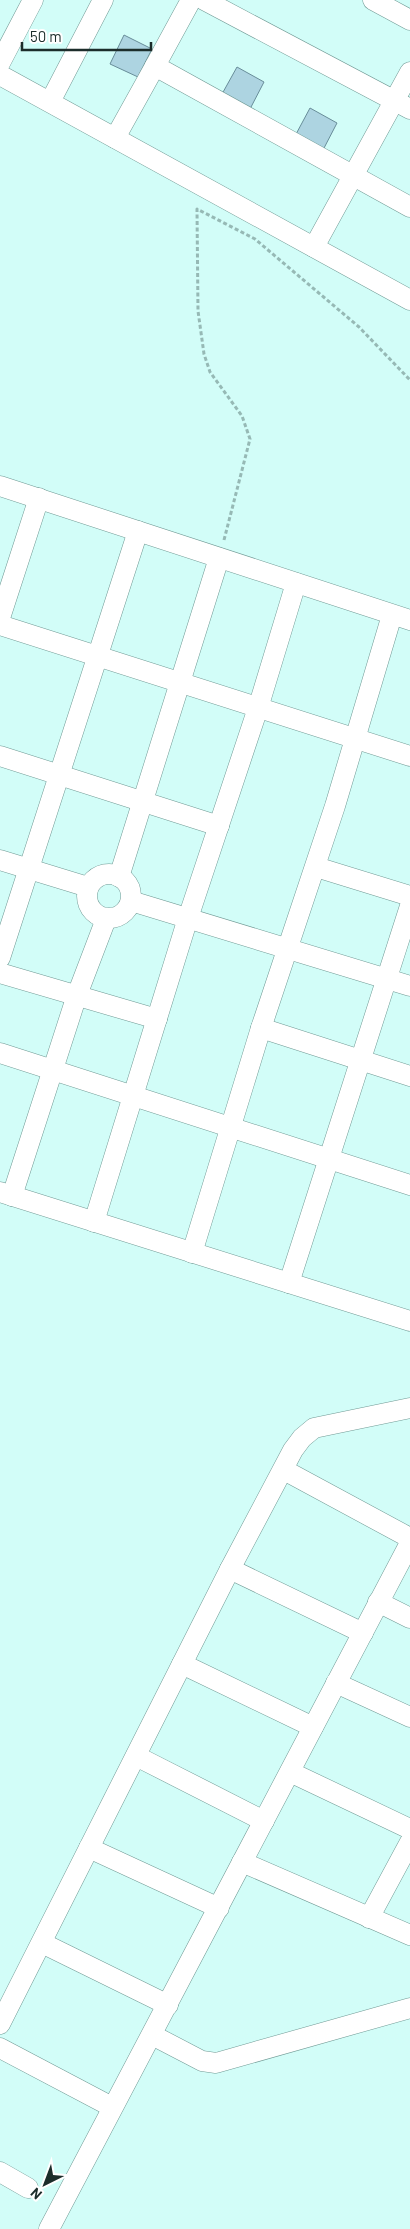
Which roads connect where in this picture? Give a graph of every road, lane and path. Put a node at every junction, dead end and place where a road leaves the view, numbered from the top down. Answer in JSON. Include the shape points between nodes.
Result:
{"nodes":[{"id":1,"x":33,"y":0,"type":"edge"},
{"id":2,"x":103,"y":0,"type":"edge"},
{"id":3,"x":191,"y":0,"type":"edge"},
{"id":4,"x":204,"y":0,"type":"edge"},
{"id":5,"x":373,"y":0,"type":"edge"},
{"id":6,"x":410,"y":20,"type":"edge"},
{"id":7,"x":0,"y":63,"type":"edge"},
{"id":8,"x":155,"y":66,"type":"junction"},
{"id":9,"x":410,"y":72,"type":"edge"},
{"id":10,"x":0,"y":75,"type":"edge"},
{"id":11,"x":50,"y":102,"type":"junction"},
{"id":12,"x":402,"y":104,"type":"edge"},
{"id":13,"x":115,"y":138,"type":"junction"},
{"id":14,"x":353,"y":176,"type":"junction"},
{"id":15,"x":410,"y":207,"type":"edge"},
{"id":16,"x":314,"y":247,"type":"junction"},
{"id":17,"x":410,"y":300,"type":"edge"},
{"id":18,"x":410,"y":380,"type":"edge"},
{"id":19,"x":0,"y":486,"type":"edge"},
{"id":20,"x":39,"y":498,"type":"junction"},
{"id":21,"x":138,"y":531,"type":"junction"},
{"id":22,"x":219,"y":558,"type":"junction"},
{"id":23,"x":296,"y":583,"type":"junction"},
{"id":24,"x":401,"y":617,"type":"edge"},
{"id":25,"x":0,"y":618,"type":"edge"},
{"id":26,"x":0,"y":626,"type":"edge"},
{"id":27,"x":98,"y":657,"type":"junction"},
{"id":28,"x":181,"y":683,"type":"junction"},
{"id":29,"x":258,"y":708,"type":"junction"},
{"id":30,"x":355,"y":739,"type":"junction"},
{"id":31,"x":0,"y":756,"type":"edge"},
{"id":32,"x":410,"y":756,"type":"edge"},
{"id":33,"x":60,"y":776,"type":"junction"},
{"id":34,"x":142,"y":802,"type":"junction"},
{"id":35,"x":219,"y":826,"type":"junction"},
{"id":36,"x":0,"y":860,"type":"edge"},
{"id":37,"x":316,"y":866,"type":"junction"},
{"id":38,"x":29,"y":869,"type":"junction"},
{"id":39,"x":119,"y":877,"type":"junction"},
{"id":40,"x":88,"y":887,"type":"junction"},
{"id":41,"x":410,"y":896,"type":"edge"},
{"id":42,"x":131,"y":901,"type":"junction"},
{"id":43,"x":410,"y":906,"type":"edge"},
{"id":44,"x":188,"y":918,"type":"junction"},
{"id":45,"x":106,"y":919,"type":"junction"},
{"id":46,"x":287,"y":948,"type":"junction"},
{"id":47,"x":0,"y":958,"type":"edge"},
{"id":48,"x":0,"y":973,"type":"edge"},
{"id":49,"x":387,"y":979,"type":"junction"},
{"id":50,"x":410,"y":986,"type":"edge"},
{"id":51,"x":77,"y":995,"type":"junction"},
{"id":52,"x":157,"y":1019,"type":"junction"},
{"id":53,"x":261,"y":1028,"type":"junction"},
{"id":54,"x":0,"y":1053,"type":"edge"},
{"id":55,"x":359,"y":1060,"type":"junction"},
{"id":56,"x":52,"y":1070,"type":"junction"},
{"id":57,"x":410,"y":1076,"type":"edge"},
{"id":58,"x":133,"y":1096,"type":"junction"},
{"id":59,"x":230,"y":1127,"type":"junction"},
{"id":60,"x":328,"y":1158,"type":"junction"},
{"id":61,"x":410,"y":1185,"type":"edge"},
{"id":62,"x":6,"y":1194,"type":"edge"},
{"id":63,"x":94,"y":1222,"type":"junction"},
{"id":64,"x":192,"y":1253,"type":"junction"},
{"id":65,"x":289,"y":1283,"type":"junction"},
{"id":66,"x":410,"y":1320,"type":"edge"},
{"id":67,"x":410,"y":1408,"type":"edge"},
{"id":68,"x":284,"y":1470,"type":"junction"},
{"id":69,"x":410,"y":1538,"type":"edge"},
{"id":70,"x":410,"y":1543,"type":"edge"},
{"id":71,"x":230,"y":1569,"type":"junction"},
{"id":72,"x":378,"y":1602,"type":"junction"},
{"id":73,"x":410,"y":1618,"type":"edge"},
{"id":74,"x":363,"y":1633,"type":"junction"},
{"id":75,"x":182,"y":1664,"type":"junction"},
{"id":76,"x":336,"y":1683,"type":"junction"},
{"id":77,"x":410,"y":1717,"type":"edge"},
{"id":78,"x":313,"y":1727,"type":"junction"},
{"id":79,"x":136,"y":1756,"type":"junction"},
{"id":80,"x":290,"y":1772,"type":"junction"},
{"id":81,"x":264,"y":1821,"type":"junction"},
{"id":82,"x":410,"y":1829,"type":"edge"},
{"id":83,"x":410,"y":1842,"type":"edge"},
{"id":84,"x":89,"y":1848,"type":"junction"},
{"id":85,"x":242,"y":1862,"type":"junction"},
{"id":86,"x":219,"y":1908,"type":"junction"},
{"id":87,"x":369,"y":1918,"type":"junction"},
{"id":88,"x":410,"y":1935,"type":"edge"},
{"id":89,"x":42,"y":1943,"type":"junction"},
{"id":90,"x":168,"y":2005,"type":"junction"},
{"id":91,"x":410,"y":2008,"type":"edge"},
{"id":92,"x":0,"y":2024,"type":"edge"},
{"id":93,"x":152,"y":2034,"type":"junction"},
{"id":94,"x":0,"y":2048,"type":"edge"},
{"id":95,"x":112,"y":2107,"type":"junction"},
{"id":96,"x":0,"y":2172,"type":"edge"},
{"id":97,"x":28,"y":2188,"type":"dead end"},
{"id":98,"x":49,"y":2229,"type":"edge"}],
"edges":[{"from":1,"to":7,"type":"street"},
{"from":2,"to":11,"type":"street"},
{"from":3,"to":8,"type":"street"},
{"from":4,"to":12,"type":"street"},
{"from":5,"to":6,"type":"street"},
{"from":8,"to":13,"type":"street"},
{"from":8,"to":14,"type":"street"},
{"from":9,"to":12,"type":"street"},
{"from":10,"to":11,"type":"street"},
{"from":11,"to":13,"type":"street"},
{"from":12,"to":14,"type":"street"},
{"from":13,"to":16,"type":"street"},
{"from":14,"to":15,"type":"street"},
{"from":14,"to":16,"type":"street"},
{"from":16,"to":17,"type":"street"},
{"from":18,"to":22,"type":"path","via":[[353,322],[256,240],[197,209],[198,311],[204,354],[210,372],[242,416],[250,440]]},
{"from":19,"to":20,"type":"street"},
{"from":20,"to":21,"type":"street"},
{"from":20,"to":25,"type":"street"},
{"from":21,"to":22,"type":"street"},
{"from":21,"to":27,"type":"street"},
{"from":22,"to":23,"type":"street"},
{"from":22,"to":28,"type":"street"},
{"from":23,"to":24,"type":"street"},
{"from":23,"to":29,"type":"street"},
{"from":24,"to":30,"type":"street"},
{"from":26,"to":27,"type":"street"},
{"from":27,"to":28,"type":"street"},
{"from":27,"to":33,"type":"street"},
{"from":28,"to":29,"type":"street"},
{"from":28,"to":34,"type":"street"},
{"from":29,"to":30,"type":"street"},
{"from":29,"to":35,"type":"street"},
{"from":30,"to":32,"type":"street"},
{"from":30,"to":37,"type":"street"},
{"from":31,"to":33,"type":"street"},
{"from":33,"to":34,"type":"street"},
{"from":33,"to":38,"type":"street"},
{"from":34,"to":35,"type":"street"},
{"from":34,"to":39,"type":"street"},
{"from":35,"to":44,"type":"street"},
{"from":36,"to":38,"type":"street"},
{"from":37,"to":41,"type":"street"},
{"from":37,"to":46,"type":"street"},
{"from":38,"to":40,"type":"street"},
{"from":38,"to":47,"type":"street"},
{"from":39,"to":40,"type":"street","via":[[107,874],[96,878]]},
{"from":39,"to":42,"type":"street","via":[[126,882]]},
{"from":40,"to":45,"type":"street","via":[[90,907]]},
{"from":42,"to":44,"type":"street"},
{"from":42,"to":45,"type":"street","via":[[126,911]]},
{"from":43,"to":49,"type":"street"},
{"from":44,"to":46,"type":"street"},
{"from":44,"to":52,"type":"street"},
{"from":45,"to":51,"type":"street"},
{"from":46,"to":49,"type":"street"},
{"from":46,"to":53,"type":"street"},
{"from":48,"to":51,"type":"street"},
{"from":49,"to":50,"type":"street"},
{"from":49,"to":55,"type":"street"},
{"from":51,"to":52,"type":"street"},
{"from":51,"to":56,"type":"street"},
{"from":52,"to":58,"type":"street"},
{"from":53,"to":55,"type":"street"},
{"from":53,"to":59,"type":"street"},
{"from":54,"to":56,"type":"street"},
{"from":55,"to":57,"type":"street"},
{"from":55,"to":60,"type":"street"},
{"from":56,"to":58,"type":"street"},
{"from":56,"to":62,"type":"street"},
{"from":58,"to":59,"type":"street"},
{"from":58,"to":63,"type":"street"},
{"from":59,"to":60,"type":"street"},
{"from":59,"to":64,"type":"street"},
{"from":60,"to":61,"type":"street"},
{"from":60,"to":65,"type":"street"},
{"from":62,"to":63,"type":"street"},
{"from":63,"to":64,"type":"street"},
{"from":64,"to":65,"type":"street"},
{"from":65,"to":66,"type":"street"},
{"from":67,"to":68,"type":"street","via":[[314,1428],[293,1450]]},
{"from":68,"to":69,"type":"street"},
{"from":68,"to":71,"type":"street"},
{"from":70,"to":72,"type":"street"},
{"from":71,"to":74,"type":"street"},
{"from":71,"to":75,"type":"street"},
{"from":72,"to":73,"type":"street"},
{"from":72,"to":74,"type":"street"},
{"from":74,"to":76,"type":"street"},
{"from":75,"to":78,"type":"street"},
{"from":75,"to":79,"type":"street"},
{"from":76,"to":77,"type":"street"},
{"from":76,"to":78,"type":"street"},
{"from":78,"to":80,"type":"street"},
{"from":79,"to":81,"type":"street"},
{"from":79,"to":84,"type":"street"},
{"from":80,"to":81,"type":"street"},
{"from":80,"to":82,"type":"street"},
{"from":81,"to":85,"type":"street"},
{"from":83,"to":87,"type":"street"},
{"from":84,"to":86,"type":"street"},
{"from":84,"to":89,"type":"street"},
{"from":85,"to":86,"type":"street"},
{"from":85,"to":87,"type":"street"},
{"from":86,"to":90,"type":"street"},
{"from":87,"to":88,"type":"street"},
{"from":89,"to":90,"type":"street"},
{"from":89,"to":92,"type":"street"},
{"from":90,"to":93,"type":"street"},
{"from":91,"to":93,"type":"street","via":[[216,2063],[202,2061]]},
{"from":93,"to":95,"type":"street"},
{"from":94,"to":95,"type":"street"},
{"from":95,"to":98,"type":"street"},
{"from":96,"to":97,"type":"street"}]}
